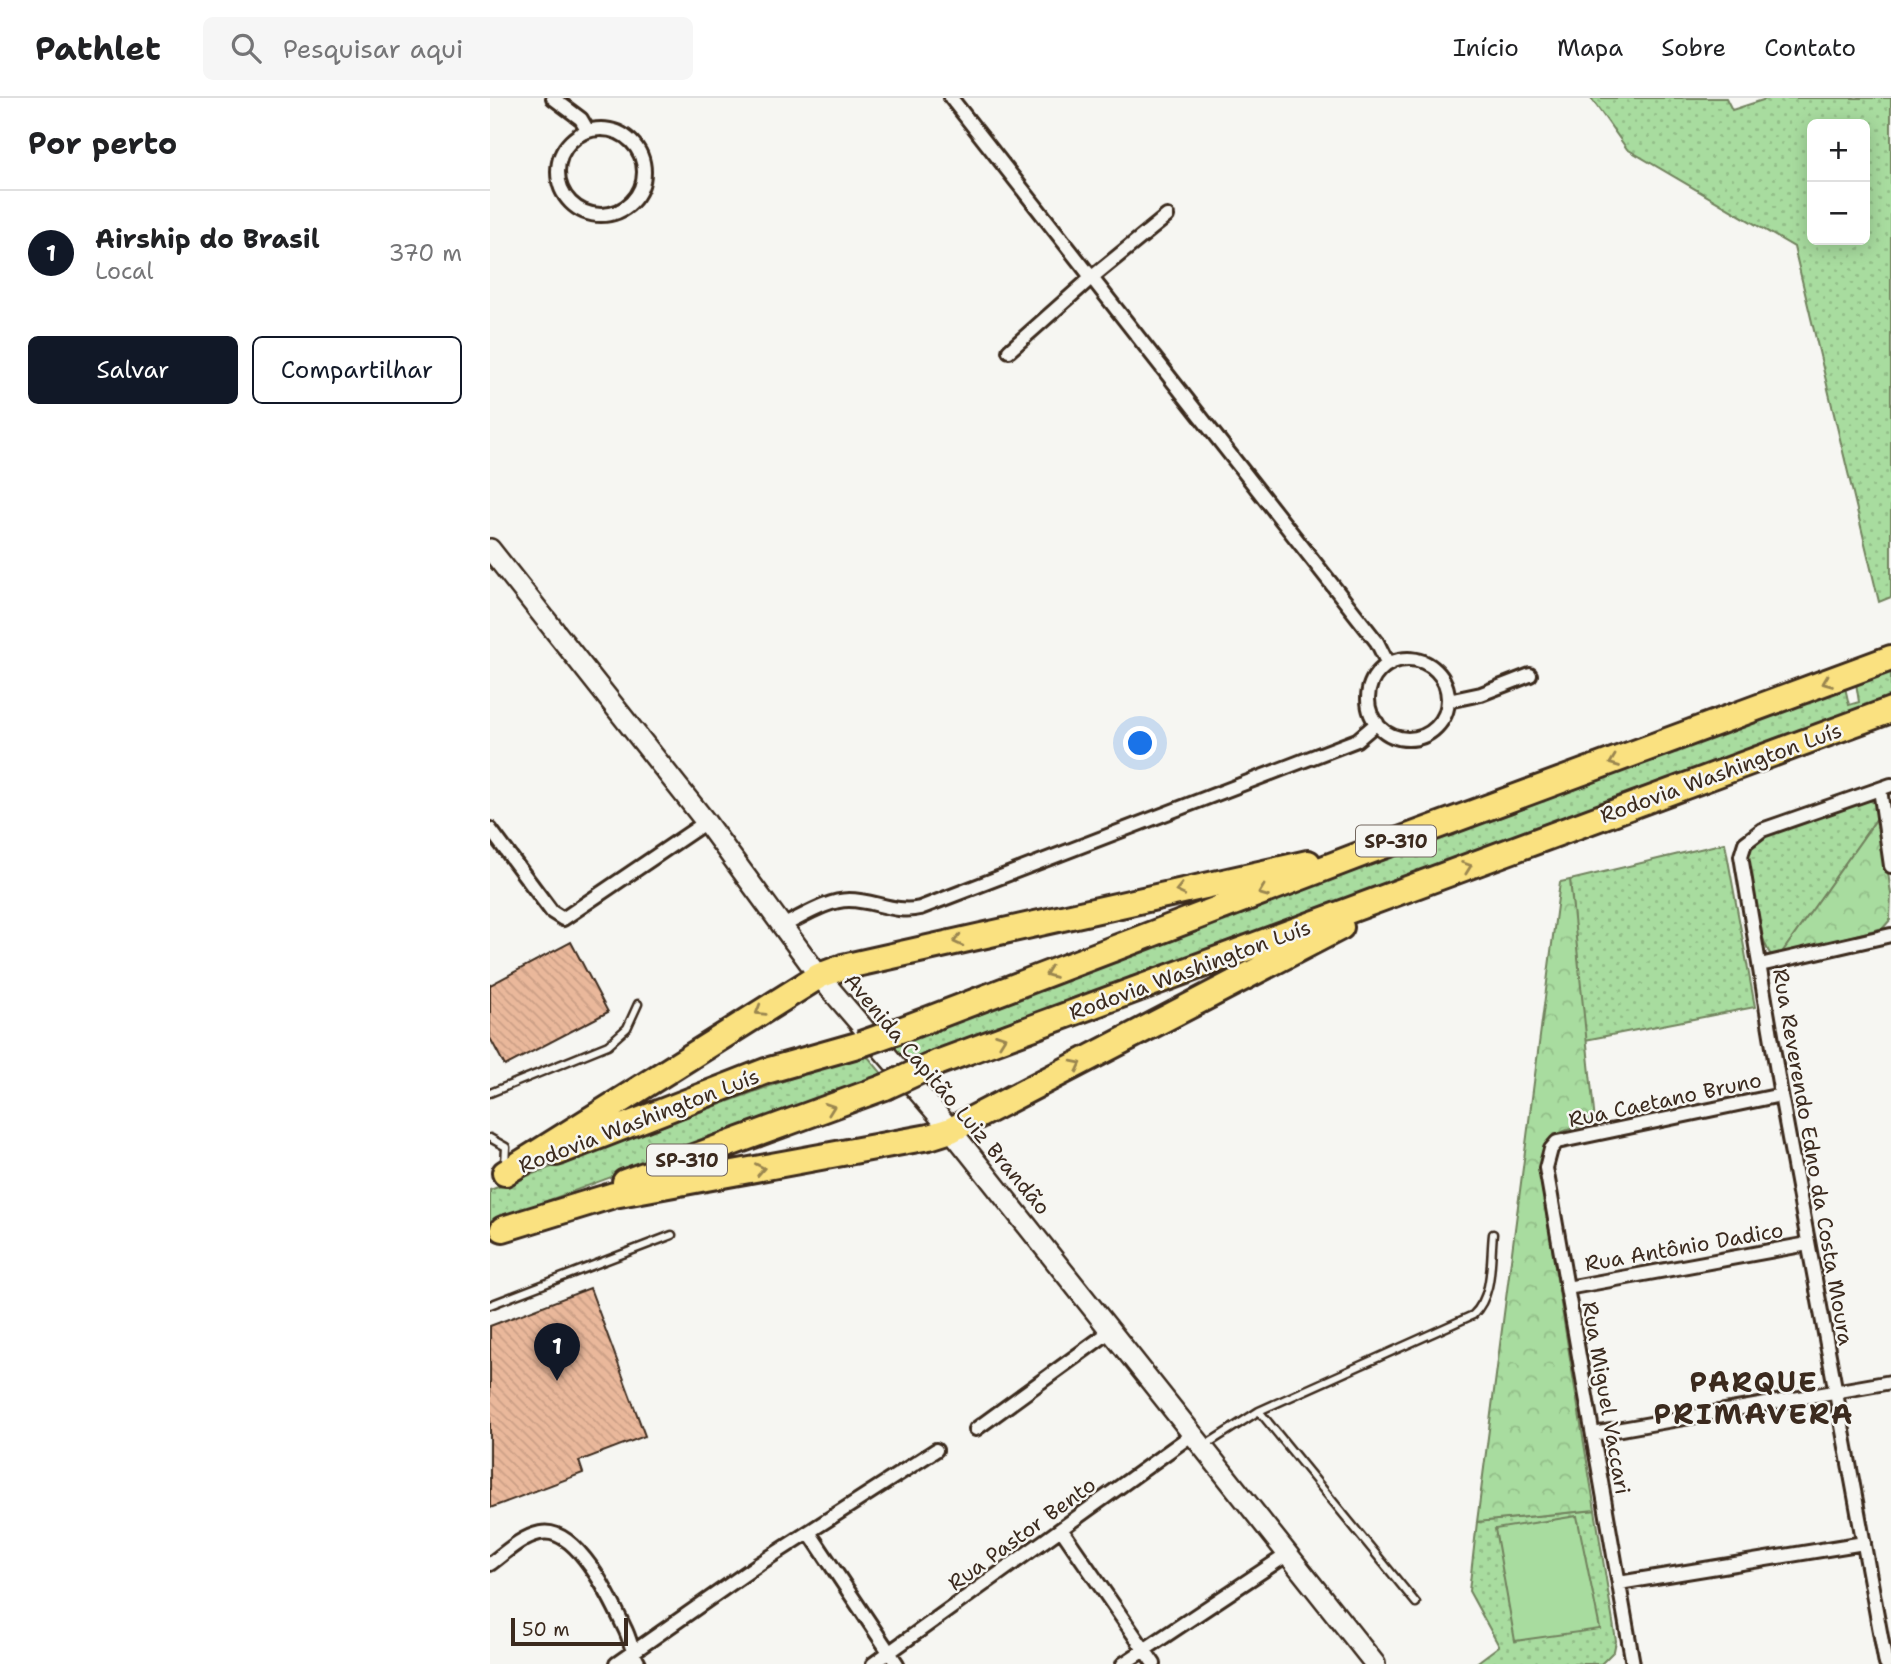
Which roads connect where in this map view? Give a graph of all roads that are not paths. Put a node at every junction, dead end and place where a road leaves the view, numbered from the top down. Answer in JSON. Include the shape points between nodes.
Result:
{"nodes":[{"id":1,"x":553,"y":98,"type":"edge"},
{"id":2,"x":951,"y":98,"type":"edge"},
{"id":3,"x":588,"y":131,"type":"junction"},
{"id":4,"x":1167,"y":216,"type":"dead end"},
{"id":5,"x":1091,"y":278,"type":"junction"},
{"id":6,"x":1009,"y":351,"type":"dead end"},
{"id":7,"x":492,"y":557,"type":"edge"},
{"id":8,"x":1891,"y":658,"type":"edge"},
{"id":9,"x":1388,"y":664,"type":"junction"},
{"id":10,"x":1530,"y":675,"type":"dead end"},
{"id":11,"x":1448,"y":701,"type":"junction"},
{"id":12,"x":1891,"y":710,"type":"edge"},
{"id":13,"x":1377,"y":723,"type":"junction"},
{"id":14,"x":1885,"y":787,"type":"edge"},
{"id":15,"x":706,"y":822,"type":"junction"},
{"id":16,"x":490,"y":829,"type":"edge"},
{"id":17,"x":1367,"y":852,"type":"junction"},
{"id":18,"x":1891,"y":866,"type":"edge"},
{"id":19,"x":1427,"y":882,"type":"junction"},
{"id":20,"x":782,"y":926,"type":"junction"},
{"id":21,"x":1891,"y":935,"type":"edge"},
{"id":22,"x":1760,"y":965,"type":"junction"},
{"id":23,"x":819,"y":976,"type":"junction"},
{"id":24,"x":638,"y":1004,"type":"dead end"},
{"id":25,"x":490,"y":1093,"type":"edge"},
{"id":26,"x":1782,"y":1096,"type":"junction"},
{"id":27,"x":951,"y":1130,"type":"junction"},
{"id":28,"x":490,"y":1138,"type":"edge"},
{"id":29,"x":1557,"y":1142,"type":"joint"},
{"id":30,"x":497,"y":1176,"type":"edge"},
{"id":31,"x":497,"y":1231,"type":"edge"},
{"id":32,"x":1493,"y":1234,"type":"dead end"},
{"id":33,"x":672,"y":1235,"type":"dead end"},
{"id":34,"x":1808,"y":1244,"type":"junction"},
{"id":35,"x":1567,"y":1288,"type":"junction"},
{"id":36,"x":490,"y":1305,"type":"edge"},
{"id":37,"x":1112,"y":1330,"type":"junction"},
{"id":38,"x":1891,"y":1382,"type":"edge"},
{"id":39,"x":1835,"y":1390,"type":"junction"},
{"id":40,"x":1259,"y":1411,"type":"junction"},
{"id":41,"x":976,"y":1429,"type":"dead end"},
{"id":42,"x":1593,"y":1434,"type":"junction"},
{"id":43,"x":1198,"y":1440,"type":"junction"},
{"id":44,"x":936,"y":1450,"type":"dead end"},
{"id":45,"x":1061,"y":1529,"type":"junction"},
{"id":46,"x":809,"y":1532,"type":"junction"},
{"id":47,"x":1864,"y":1543,"type":"junction"},
{"id":48,"x":1288,"y":1554,"type":"junction"},
{"id":49,"x":490,"y":1564,"type":"edge"},
{"id":50,"x":1619,"y":1583,"type":"junction"},
{"id":51,"x":1416,"y":1603,"type":"dead end"},
{"id":52,"x":1144,"y":1649,"type":"junction"},
{"id":53,"x":889,"y":1652,"type":"junction"},
{"id":54,"x":636,"y":1658,"type":"edge"},
{"id":55,"x":1630,"y":1662,"type":"edge"},
{"id":56,"x":616,"y":1664,"type":"edge"},
{"id":57,"x":873,"y":1664,"type":"edge"},
{"id":58,"x":897,"y":1664,"type":"edge"},
{"id":59,"x":1123,"y":1664,"type":"edge"},
{"id":60,"x":1154,"y":1664,"type":"edge"},
{"id":61,"x":1375,"y":1664,"type":"edge"},
{"id":62,"x":1886,"y":1664,"type":"edge"}],
"edges":[{"from":1,"to":3,"type":"street","via":[[582,119]]},
{"from":2,"to":5,"type":"street"},
{"from":3,"to":3,"type":"street","via":[[564,149],[559,180],[575,206],[594,214],[614,212],[632,202],[642,184],[640,153],[619,132]]},
{"from":4,"to":5,"type":"street"},
{"from":5,"to":6,"type":"street"},
{"from":5,"to":9,"type":"street","via":[[1377,642]]},
{"from":7,"to":15,"type":"main road","name":"Avenida Capitão Luiz Brandão"},
{"from":8,"to":17,"type":"highway","name":"Rodovia Washington Luís","number":"SP-310","one_way":true},
{"from":9,"to":11,"type":"street","via":[[1407,659],[1434,667],[1445,682]]},
{"from":9,"to":13,"type":"street","via":[[1370,686],[1369,705]]},
{"from":10,"to":11,"type":"street"},
{"from":11,"to":13,"type":"street","via":[[1436,727],[1420,737],[1391,735]]},
{"from":19,"to":12,"type":"highway","name":"Rodovia Washington Luís","number":"SP-310","one_way":true},
{"from":13,"to":20,"type":"street","via":[[1357,740],[919,908],[905,911],[850,900]]},
{"from":14,"to":18,"type":"street"},
{"from":14,"to":22,"type":"street","name":"Rua Reverendo Edno da Costa Moura","via":[[1762,830],[1745,844],[1741,856]]},
{"from":15,"to":16,"type":"street","via":[[563,919],[552,912]]},
{"from":15,"to":20,"type":"main road","name":"Avenida Capitão Luiz Brandão"},
{"from":17,"to":23,"type":"highway","one_way":true,"via":[[1005,929]]},
{"from":17,"to":30,"type":"highway","name":"Rodovia Washington Luís","number":"SP-310","one_way":true,"bridge":true,"via":[[861,1044],[766,1070]]},
{"from":27,"to":19,"type":"highway","one_way":true},
{"from":31,"to":19,"type":"highway","name":"Rodovia Washington Luís","number":"SP-310","one_way":true,"bridge":true},
{"from":20,"to":23,"type":"main road","name":"Avenida Capitão Luiz Brandão"},
{"from":21,"to":22,"type":"street"},
{"from":22,"to":26,"type":"street","name":"Rua Reverendo Edno da Costa Moura"},
{"from":23,"to":27,"type":"main road","name":"Avenida Capitão Luiz Brandão"},
{"from":23,"to":30,"type":"highway","one_way":true},
{"from":24,"to":25,"type":"lane","via":[[627,1028],[608,1045]]},
{"from":26,"to":29,"type":"street","name":"Rua Caetano Bruno"},
{"from":26,"to":34,"type":"street","name":"Rua Reverendo Edno da Costa Moura"},
{"from":31,"to":27,"type":"highway","one_way":true,"via":[[614,1195]]},
{"from":27,"to":37,"type":"main road","name":"Avenida Capitão Luiz Brandão"},
{"from":28,"to":30,"type":"lane","via":[[506,1147]]},
{"from":29,"to":35,"type":"street","name":"Rua Miguel Vaccari","via":[[1546,1168]]},
{"from":32,"to":40,"type":"lane","via":[[1488,1294],[1473,1315]]},
{"from":33,"to":36,"type":"lane"},
{"from":34,"to":35,"type":"street","name":"Rua Antônio Dadico"},
{"from":34,"to":39,"type":"street","name":"Rua Reverendo Edno da Costa Moura"},
{"from":35,"to":42,"type":"street","name":"Rua Miguel Vaccari"},
{"from":37,"to":41,"type":"street"},
{"from":37,"to":43,"type":"main road","name":"Avenida Capitão Luiz Brandão"},
{"from":38,"to":39,"type":"street"},
{"from":39,"to":42,"type":"street"},
{"from":39,"to":47,"type":"street","name":"Rua Reverendo Edno da Costa Moura"},
{"from":40,"to":43,"type":"lane"},
{"from":40,"to":51,"type":"lane"},
{"from":42,"to":50,"type":"street","name":"Rua Miguel Vaccari"},
{"from":43,"to":45,"type":"street","name":"Rua Pastor Bento"},
{"from":43,"to":48,"type":"main road","name":"Avenida Capitão Luiz Brandão"},
{"from":44,"to":46,"type":"street"},
{"from":45,"to":52,"type":"street"},
{"from":45,"to":53,"type":"street","name":"Rua Pastor Bento"},
{"from":46,"to":53,"type":"street"},
{"from":46,"to":54,"type":"street","via":[[759,1564]]},
{"from":47,"to":50,"type":"street"},
{"from":47,"to":62,"type":"street","name":"Rua Reverendo Edno da Costa Moura"},
{"from":48,"to":52,"type":"street"},
{"from":48,"to":61,"type":"main road","name":"Avenida Capitão Luiz Brandão"},
{"from":49,"to":54,"type":"street","via":[[526,1538],[549,1531],[566,1537],[581,1552],[627,1632]]},
{"from":50,"to":55,"type":"street","name":"Rua Miguel Vaccari"},
{"from":52,"to":59,"type":"street"},
{"from":52,"to":60,"type":"street"},
{"from":53,"to":57,"type":"street","name":"Rua Pastor Bento"},
{"from":53,"to":58,"type":"street"},
{"from":54,"to":56,"type":"street"}]}
